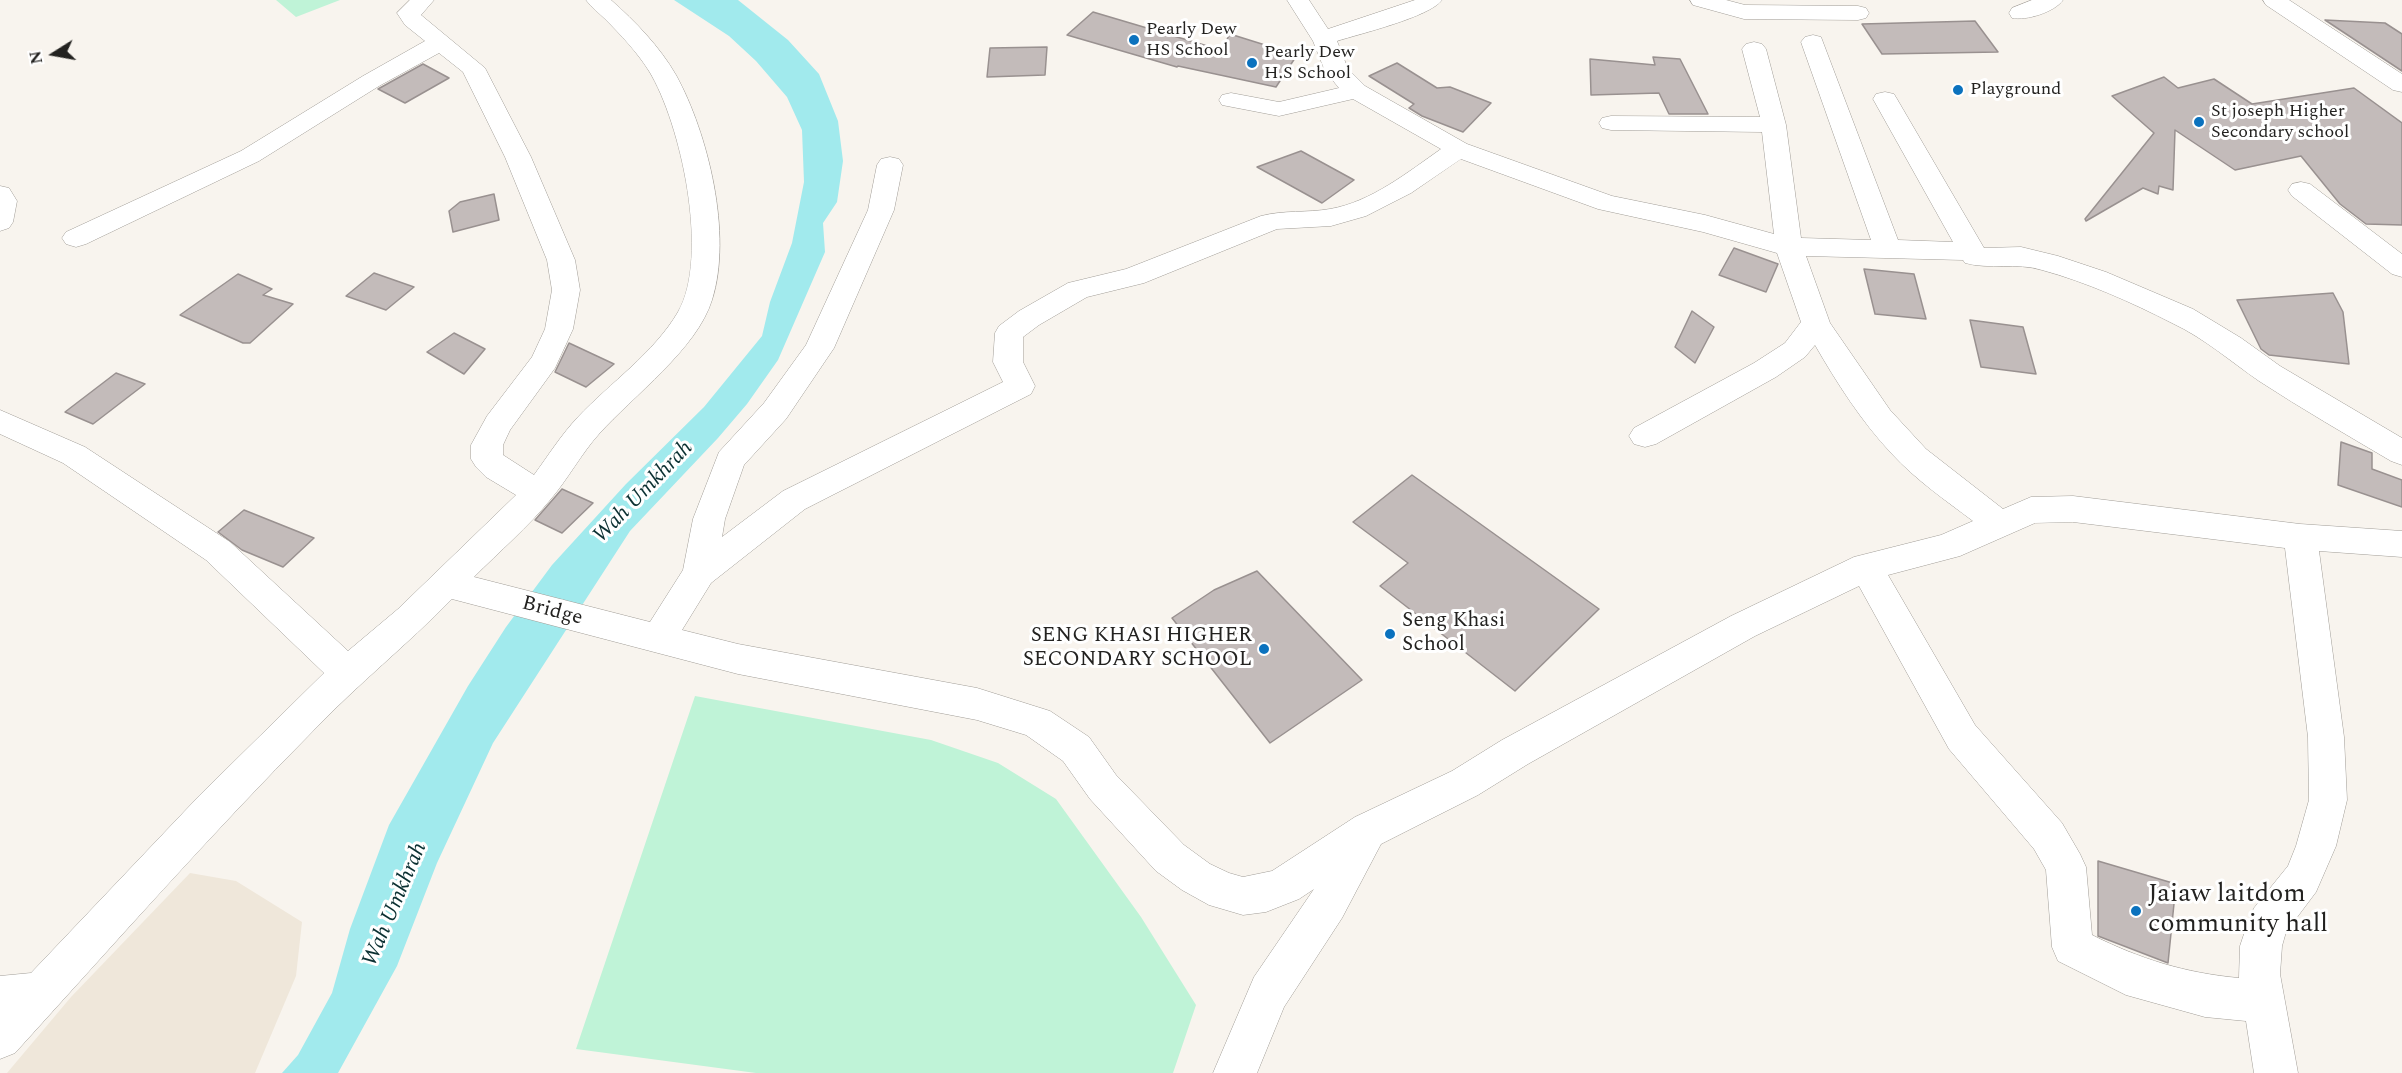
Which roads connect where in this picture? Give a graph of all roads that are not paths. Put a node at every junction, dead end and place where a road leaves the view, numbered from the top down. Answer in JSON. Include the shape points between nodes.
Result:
{"nodes":[{"id":1,"x":423,"y":0,"type":"edge"},
{"id":2,"x":597,"y":0,"type":"edge"},
{"id":3,"x":1298,"y":0,"type":"edge"},
{"id":4,"x":1431,"y":0,"type":"edge"},
{"id":5,"x":1701,"y":0,"type":"edge"},
{"id":6,"x":2052,"y":0,"type":"edge"},
{"id":7,"x":2274,"y":0,"type":"edge"},
{"id":8,"x":1858,"y":13,"type":"dead end"},
{"id":9,"x":2020,"y":13,"type":"dead end"},
{"id":10,"x":1323,"y":38,"type":"junction"},
{"id":11,"x":441,"y":42,"type":"junction"},
{"id":12,"x":1813,"y":42,"type":"dead end"},
{"id":13,"x":1754,"y":49,"type":"dead end"},
{"id":14,"x":2402,"y":85,"type":"edge"},
{"id":15,"x":1356,"y":91,"type":"junction"},
{"id":16,"x":1885,"y":99,"type":"dead end"},
{"id":17,"x":1231,"y":100,"type":"dead end"},
{"id":18,"x":1611,"y":123,"type":"dead end"},
{"id":19,"x":1774,"y":125,"type":"junction"},
{"id":20,"x":1458,"y":149,"type":"junction"},
{"id":21,"x":890,"y":165,"type":"dead end"},
{"id":22,"x":2301,"y":190,"type":"dead end"},
{"id":23,"x":0,"y":194,"type":"edge"},
{"id":24,"x":0,"y":222,"type":"edge"},
{"id":25,"x":76,"y":238,"type":"dead end"},
{"id":26,"x":1789,"y":247,"type":"junction"},
{"id":27,"x":1888,"y":249,"type":"junction"},
{"id":28,"x":1972,"y":251,"type":"junction"},
{"id":29,"x":2402,"y":268,"type":"edge"},
{"id":30,"x":1816,"y":323,"type":"junction"},
{"id":31,"x":0,"y":421,"type":"edge"},
{"id":32,"x":1645,"y":436,"type":"dead end"},
{"id":33,"x":2402,"y":453,"type":"edge"},
{"id":34,"x":538,"y":493,"type":"junction"},
{"id":35,"x":1998,"y":523,"type":"junction"},
{"id":36,"x":2300,"y":537,"type":"junction"},
{"id":37,"x":2402,"y":544,"type":"edge"},
{"id":38,"x":1866,"y":567,"type":"junction"},
{"id":39,"x":699,"y":573,"type":"junction"},
{"id":40,"x":446,"y":584,"type":"junction"},
{"id":41,"x":658,"y":639,"type":"junction"},
{"id":42,"x":348,"y":673,"type":"junction"},
{"id":43,"x":1369,"y":830,"type":"junction"},
{"id":44,"x":41,"y":993,"type":"junction"},
{"id":45,"x":0,"y":997,"type":"edge"},
{"id":46,"x":2264,"y":1002,"type":"junction"},
{"id":47,"x":0,"y":1038,"type":"edge"},
{"id":48,"x":1235,"y":1073,"type":"edge"},
{"id":49,"x":2276,"y":1073,"type":"edge"}],
"edges":[{"from":1,"to":11,"type":"street","via":[[408,13]]},
{"from":2,"to":34,"type":"street","via":[[615,14],[662,73],[684,119],[702,194],[703,277],[691,316],[584,430]]},
{"from":3,"to":10,"type":"street"},
{"from":4,"to":10,"type":"street","via":[[1415,9]]},
{"from":5,"to":8,"type":"street","via":[[1744,12]]},
{"from":6,"to":9,"type":"street"},
{"from":7,"to":14,"type":"street"},
{"from":10,"to":15,"type":"street","via":[[1337,71]]},
{"from":11,"to":25,"type":"street","via":[[250,156]]},
{"from":11,"to":34,"type":"street","via":[[472,68],[518,158],[561,260],[566,290],[559,329],[545,360],[487,445],[487,459],[497,469]]},
{"from":12,"to":27,"type":"street"},
{"from":13,"to":19,"type":"street"},
{"from":15,"to":17,"type":"street","via":[[1279,109]]},
{"from":15,"to":20,"type":"street"},
{"from":16,"to":28,"type":"street"},
{"from":18,"to":19,"type":"street"},
{"from":19,"to":26,"type":"street"},
{"from":20,"to":26,"type":"street","via":[[1566,190]]},
{"from":20,"to":39,"type":"street","via":[[1390,196],[1339,216],[1284,218],[1134,276],[1078,290],[1009,333],[1008,362],[1020,386],[794,500]]},
{"from":21,"to":39,"type":"street","via":[[881,210],[819,348],[776,411],[730,460],[709,519]]},
{"from":22,"to":29,"type":"street"},
{"from":23,"to":24,"type":"street","via":[[4,201]]},
{"from":26,"to":27,"type":"street"},
{"from":26,"to":30,"type":"street"},
{"from":27,"to":28,"type":"street"},
{"from":28,"to":33,"type":"street","via":[[1975,256],[2021,256],[2048,262],[2183,316]]},
{"from":30,"to":32,"type":"street","via":[[1796,350]]},
{"from":30,"to":35,"type":"street","via":[[1846,375],[1892,434]]},
{"from":31,"to":42,"type":"street","via":[[74,455],[218,551]]},
{"from":34,"to":40,"type":"street"},
{"from":35,"to":36,"type":"street","name":"Bridge","via":[[2031,510],[2073,509]]},
{"from":35,"to":38,"type":"street","name":"Bridge","via":[[1948,547]]},
{"from":36,"to":37,"type":"street","name":"Bridge"},
{"from":36,"to":46,"type":"street","via":[[2326,737],[2328,801],[2302,879],[2268,922],[2259,974]]},
{"from":38,"to":43,"type":"street","name":"Bridge","via":[[1743,626],[1465,783]]},
{"from":38,"to":46,"type":"street","via":[[1962,737],[2048,836],[2066,867],[2073,948],[2126,974],[2205,996]]},
{"from":39,"to":41,"type":"street"},
{"from":40,"to":41,"type":"street","name":"Bridge"},
{"from":40,"to":42,"type":"street"},
{"from":41,"to":43,"type":"street","name":"Bridge","via":[[738,659],[977,704],[1037,722],[1076,749],[1102,787],[1170,858],[1223,891],[1244,896],[1285,886]]},
{"from":42,"to":44,"type":"street"},
{"from":43,"to":48,"type":"street","via":[[1328,904],[1269,992]]},
{"from":44,"to":45,"type":"street"},
{"from":44,"to":47,"type":"street"},
{"from":46,"to":49,"type":"street"}]}
